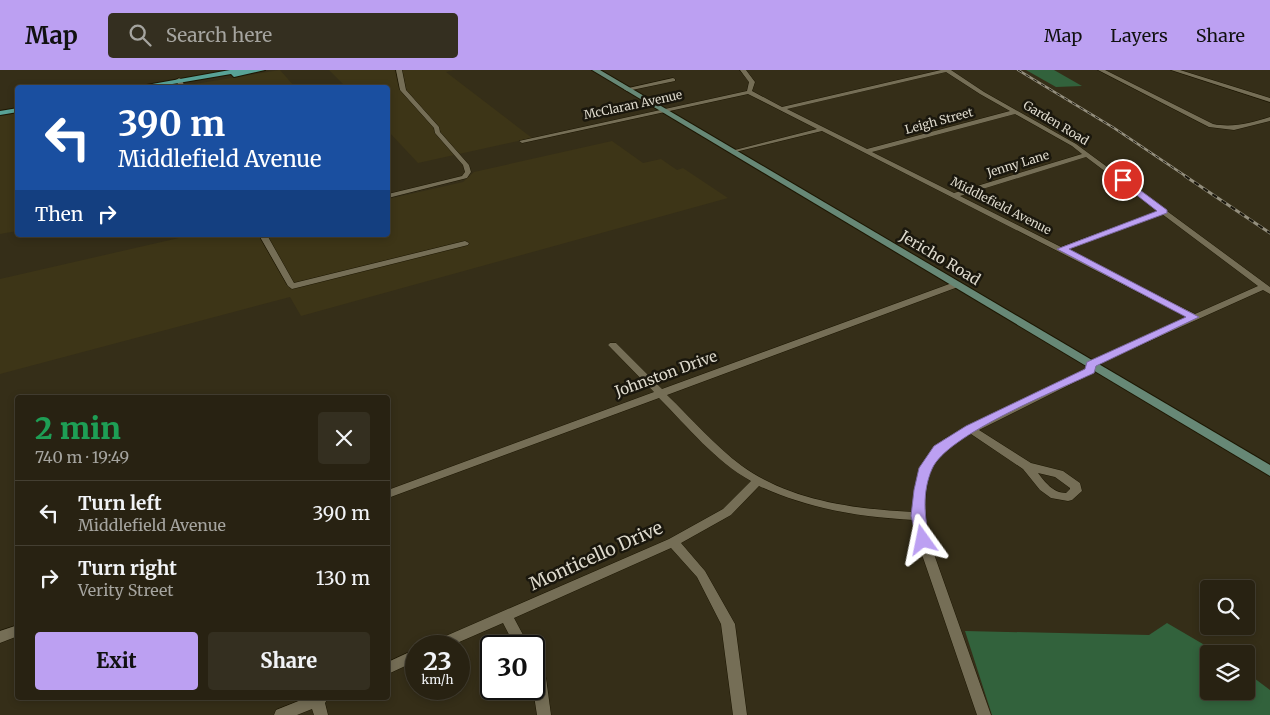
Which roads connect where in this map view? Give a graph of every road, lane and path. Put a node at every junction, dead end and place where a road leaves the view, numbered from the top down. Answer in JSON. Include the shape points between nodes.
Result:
{"nodes":[{"id":1,"x":242,"y":70,"type":"edge"},
{"id":2,"x":262,"y":70,"type":"edge"},
{"id":3,"x":399,"y":70,"type":"edge"},
{"id":4,"x":595,"y":70,"type":"edge"},
{"id":5,"x":743,"y":70,"type":"edge"},
{"id":6,"x":948,"y":70,"type":"edge"},
{"id":7,"x":1102,"y":70,"type":"edge"},
{"id":8,"x":1174,"y":70,"type":"edge"},
{"id":9,"x":673,"y":80,"type":"dead end"},
{"id":10,"x":181,"y":84,"type":"edge"},
{"id":11,"x":627,"y":89,"type":"junction"},
{"id":12,"x":749,"y":92,"type":"junction"},
{"id":13,"x":1270,"y":100,"type":"edge"},
{"id":14,"x":15,"y":107,"type":"edge"},
{"id":15,"x":784,"y":108,"type":"junction"},
{"id":16,"x":15,"y":110,"type":"edge"},
{"id":17,"x":663,"y":110,"type":"junction"},
{"id":18,"x":0,"y":111,"type":"edge"},
{"id":19,"x":1015,"y":112,"type":"junction"},
{"id":20,"x":1270,"y":119,"type":"edge"},
{"id":21,"x":824,"y":130,"type":"junction"},
{"id":22,"x":522,"y":141,"type":"dead end"},
{"id":23,"x":868,"y":151,"type":"junction"},
{"id":24,"x":733,"y":152,"type":"junction"},
{"id":25,"x":1087,"y":155,"type":"junction"},
{"id":26,"x":955,"y":195,"type":"junction"},
{"id":27,"x":390,"y":196,"type":"edge"},
{"id":28,"x":1164,"y":211,"type":"junction"},
{"id":29,"x":264,"y":237,"type":"edge"},
{"id":30,"x":464,"y":243,"type":"dead end"},
{"id":31,"x":1062,"y":249,"type":"junction"},
{"id":32,"x":955,"y":285,"type":"junction"},
{"id":33,"x":1267,"y":289,"type":"edge"},
{"id":34,"x":1194,"y":317,"type":"junction"},
{"id":35,"x":613,"y":345,"type":"dead end"},
{"id":36,"x":1091,"y":364,"type":"junction"},
{"id":37,"x":660,"y":394,"type":"junction"},
{"id":38,"x":970,"y":429,"type":"junction"},
{"id":39,"x":1027,"y":466,"type":"dead end"},
{"id":40,"x":1270,"y":471,"type":"edge"},
{"id":41,"x":758,"y":481,"type":"junction"},
{"id":42,"x":390,"y":493,"type":"edge"},
{"id":43,"x":917,"y":516,"type":"junction"},
{"id":44,"x":673,"y":542,"type":"junction"},
{"id":45,"x":506,"y":616,"type":"junction"},
{"id":46,"x":15,"y":631,"type":"edge"},
{"id":47,"x":462,"y":635,"type":"edge"},
{"id":48,"x":516,"y":635,"type":"edge"},
{"id":49,"x":0,"y":637,"type":"edge"},
{"id":50,"x":405,"y":660,"type":"edge"},
{"id":51,"x":390,"y":667,"type":"edge"},
{"id":52,"x":315,"y":700,"type":"edge"},
{"id":53,"x":319,"y":700,"type":"edge"},
{"id":54,"x":542,"y":700,"type":"edge"},
{"id":55,"x":281,"y":715,"type":"edge"},
{"id":56,"x":322,"y":715,"type":"edge"},
{"id":57,"x":544,"y":715,"type":"edge"},
{"id":58,"x":740,"y":715,"type":"edge"},
{"id":59,"x":984,"y":715,"type":"edge"}],
"edges":[{"from":1,"to":10,"type":"main road"},
{"from":2,"to":10,"type":"main road"},
{"from":3,"to":27,"type":"street","via":[[403,90],[437,128],[468,172],[456,180]]},
{"from":4,"to":11,"type":"main road","name":"Jericho Road"},
{"from":5,"to":12,"type":"street","via":[[752,82]]},
{"from":6,"to":15,"type":"street"},
{"from":6,"to":19,"type":"street","name":"Garden Road"},
{"from":7,"to":20,"type":"street","via":[[1211,126],[1244,128]]},
{"from":8,"to":13,"type":"street"},
{"from":9,"to":11,"type":"street"},
{"from":11,"to":17,"type":"main road","name":"Jericho Road"},
{"from":12,"to":15,"type":"street","name":"Middlefield Avenue"},
{"from":12,"to":17,"type":"street","name":"McClaran Avenue"},
{"from":14,"to":18,"type":"main road"},
{"from":15,"to":21,"type":"street","name":"Middlefield Avenue"},
{"from":16,"to":18,"type":"main road"},
{"from":17,"to":22,"type":"street","name":"McClaran Avenue"},
{"from":17,"to":24,"type":"main road","name":"Jericho Road"},
{"from":19,"to":23,"type":"street","name":"Leigh Street"},
{"from":19,"to":25,"type":"street","name":"Garden Road"},
{"from":21,"to":23,"type":"street","name":"Middlefield Avenue"},
{"from":21,"to":24,"type":"street"},
{"from":23,"to":26,"type":"street","name":"Middlefield Avenue"},
{"from":24,"to":32,"type":"main road","name":"Jericho Road"},
{"from":25,"to":26,"type":"street","name":"Jenny Lane"},
{"from":25,"to":28,"type":"street","name":"Garden Road"},
{"from":26,"to":31,"type":"street","name":"Middlefield Avenue"},
{"from":28,"to":31,"type":"street"},
{"from":28,"to":33,"type":"street","name":"Garden Road"},
{"from":29,"to":30,"type":"street","via":[[292,286]]},
{"from":31,"to":34,"type":"street","name":"Middlefield Avenue"},
{"from":32,"to":36,"type":"main road","name":"Jericho Road"},
{"from":32,"to":37,"type":"street","name":"Johnston Drive"},
{"from":33,"to":34,"type":"street"},
{"from":34,"to":36,"type":"street"},
{"from":35,"to":37,"type":"street"},
{"from":36,"to":38,"type":"street","via":[[1090,371]]},
{"from":36,"to":40,"type":"main road","name":"Jericho Road"},
{"from":37,"to":41,"type":"street","via":[[726,458]]},
{"from":37,"to":42,"type":"street","name":"Johnston Drive"},
{"from":38,"to":39,"type":"street"},
{"from":38,"to":43,"type":"street","via":[[939,449],[926,468]]},
{"from":41,"to":43,"type":"street","via":[[831,507]]},
{"from":41,"to":44,"type":"street","name":"Monticello Drive","via":[[727,512]]},
{"from":43,"to":59,"type":"street"},
{"from":44,"to":45,"type":"street","name":"Monticello Drive"},
{"from":44,"to":58,"type":"street","via":[[701,574],[728,624]]},
{"from":45,"to":47,"type":"street","name":"Monticello Drive"},
{"from":45,"to":48,"type":"street"},
{"from":46,"to":49,"type":"street"},
{"from":50,"to":51,"type":"street"},
{"from":52,"to":55,"type":"street"},
{"from":53,"to":56,"type":"street"},
{"from":54,"to":57,"type":"street"}]}
